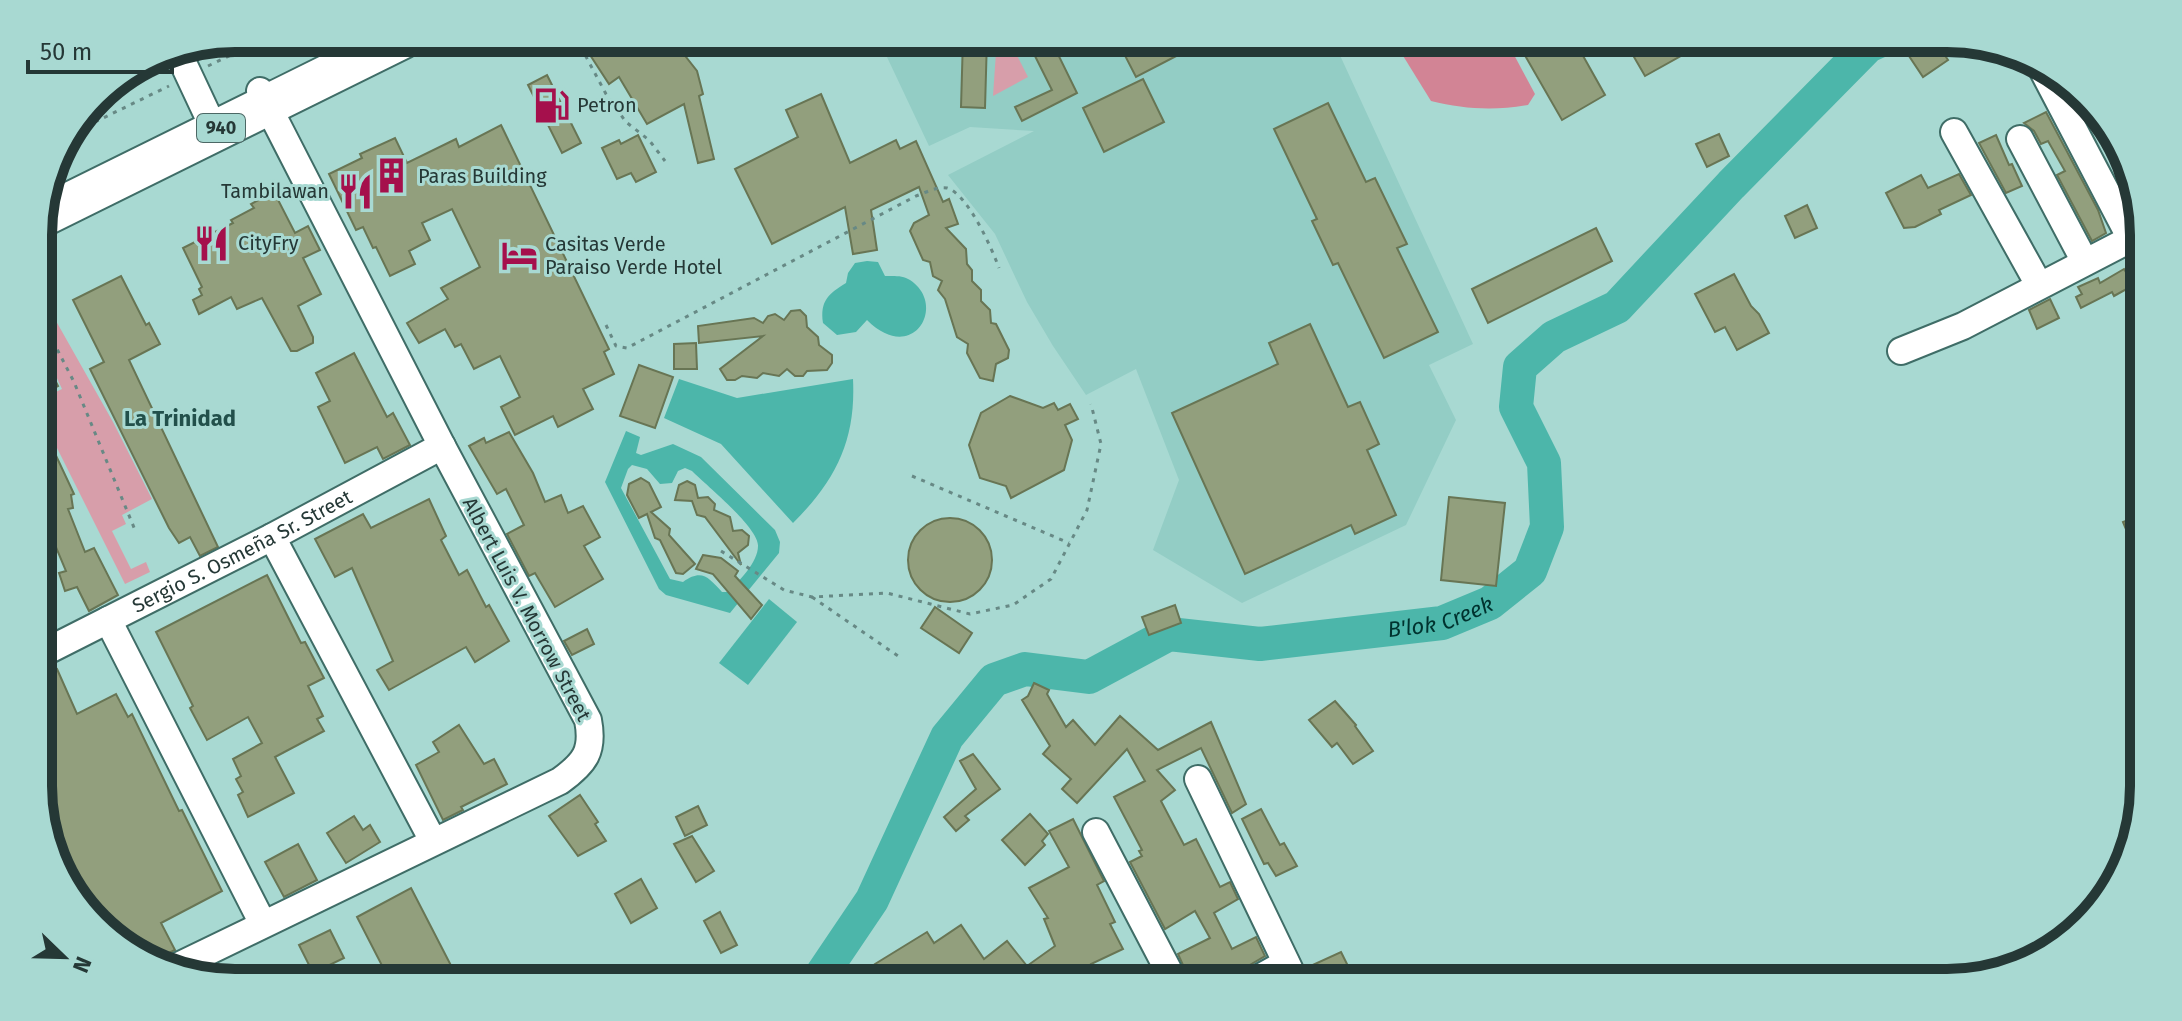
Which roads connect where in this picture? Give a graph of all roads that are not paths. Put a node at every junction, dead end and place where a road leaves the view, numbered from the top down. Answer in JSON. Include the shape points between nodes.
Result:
{"nodes":[{"id":1,"x":340,"y":52,"type":"edge"},
{"id":2,"x":370,"y":52,"type":"edge"},
{"id":3,"x":182,"y":60,"type":"edge"},
{"id":4,"x":2052,"y":86,"type":"edge"},
{"id":5,"x":264,"y":97,"type":"junction"},
{"id":6,"x":211,"y":122,"type":"junction"},
{"id":7,"x":1954,"y":132,"type":"dead end"},
{"id":8,"x":2020,"y":139,"type":"dead end"},
{"id":9,"x":59,"y":187,"type":"edge"},
{"id":10,"x":54,"y":209,"type":"edge"},
{"id":11,"x":2129,"y":222,"type":"edge"},
{"id":12,"x":2130,"y":240,"type":"edge"},
{"id":13,"x":2085,"y":262,"type":"junction"},
{"id":14,"x":2039,"y":285,"type":"junction"},
{"id":15,"x":1901,"y":351,"type":"dead end"},
{"id":16,"x":442,"y":446,"type":"junction"},
{"id":17,"x":272,"y":537,"type":"junction"},
{"id":18,"x":108,"y":620,"type":"junction"},
{"id":19,"x":52,"y":648,"type":"edge"},
{"id":20,"x":1198,"y":779,"type":"dead end"},
{"id":21,"x":1096,"y":832,"type":"dead end"},
{"id":22,"x":433,"y":841,"type":"junction"},
{"id":23,"x":263,"y":924,"type":"junction"},
{"id":24,"x":186,"y":962,"type":"edge"},
{"id":25,"x":1168,"y":969,"type":"edge"},
{"id":26,"x":1289,"y":969,"type":"edge"}],
"edges":[{"from":1,"to":5,"type":"highway","number":"940"},
{"from":2,"to":5,"type":"highway","number":"940"},
{"from":3,"to":6,"type":"street"},
{"from":4,"to":11,"type":"street"},
{"from":5,"to":6,"type":"highway","number":"940"},
{"from":5,"to":16,"type":"street","name":"Albert Luis V. Morrow Street"},
{"from":6,"to":9,"type":"highway","number":"940"},
{"from":6,"to":10,"type":"highway","number":"940"},
{"from":7,"to":14,"type":"street"},
{"from":8,"to":13,"type":"street"},
{"from":12,"to":13,"type":"street"},
{"from":13,"to":14,"type":"street"},
{"from":14,"to":15,"type":"street","via":[[1963,326]]},
{"from":16,"to":17,"type":"street","name":"Sergio S. Osmeña Sr. Street"},
{"from":16,"to":22,"type":"street","name":"Albert Luis V. Morrow Street","via":[[588,720],[591,738],[587,755],[560,781]]},
{"from":17,"to":18,"type":"street","name":"Sergio S. Osmeña Sr. Street"},
{"from":17,"to":22,"type":"street"},
{"from":18,"to":19,"type":"street","name":"Sergio S. Osmeña Sr. Street"},
{"from":18,"to":23,"type":"street"},
{"from":20,"to":26,"type":"street"},
{"from":21,"to":25,"type":"street"},
{"from":22,"to":23,"type":"street","name":"Albert Luis V. Morrow Street"},
{"from":23,"to":24,"type":"street","name":"Albert Luis V. Morrow Street"}]}
